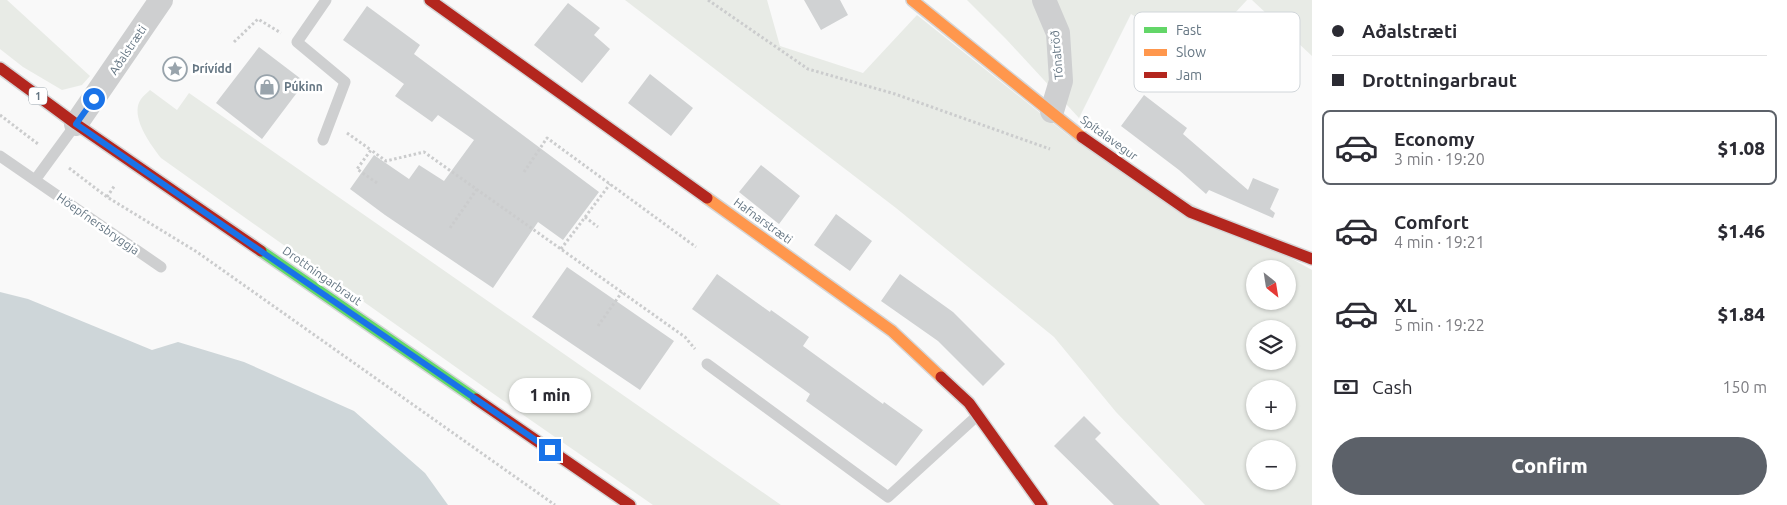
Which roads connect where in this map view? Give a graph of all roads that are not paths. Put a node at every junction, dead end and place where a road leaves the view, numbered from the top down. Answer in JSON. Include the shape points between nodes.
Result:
{"nodes":[{"id":1,"x":162,"y":0,"type":"edge"},
{"id":2,"x":326,"y":0,"type":"edge"},
{"id":3,"x":430,"y":0,"type":"edge"},
{"id":4,"x":912,"y":0,"type":"edge"},
{"id":5,"x":1044,"y":0,"type":"edge"},
{"id":6,"x":0,"y":68,"type":"edge"},
{"id":7,"x":1052,"y":111,"type":"junction"},
{"id":8,"x":76,"y":124,"type":"junction"},
{"id":9,"x":323,"y":140,"type":"dead end"},
{"id":10,"x":0,"y":156,"type":"edge"},
{"id":11,"x":35,"y":180,"type":"junction"},
{"id":12,"x":1312,"y":259,"type":"edge"},
{"id":13,"x":161,"y":267,"type":"dead end"},
{"id":14,"x":707,"y":364,"type":"road end"},
{"id":15,"x":978,"y":415,"type":"junction"},
{"id":16,"x":630,"y":505,"type":"edge"},
{"id":17,"x":1042,"y":505,"type":"edge"}],
"edges":[{"from":1,"to":8,"type":"street","name":"Aðalstræti"},
{"from":2,"to":9,"type":"lane","via":[[297,42],[345,82]]},
{"from":3,"to":15,"type":"main road","name":"Hafnarstræti","via":[[892,332]]},
{"from":4,"to":7,"type":"main road","name":"Spítalavegur"},
{"from":5,"to":7,"type":"street","name":"Tónatröð","via":[[1058,32],[1061,81]]},
{"from":6,"to":8,"type":"main road","name":"Drottningarbraut","number":"1"},
{"from":7,"to":12,"type":"main road","name":"Spítalavegur","via":[[1090,143],[1190,212]]},
{"from":8,"to":11,"type":"lane"},
{"from":8,"to":16,"type":"main road","name":"Drottningarbraut","number":"1"},
{"from":10,"to":11,"type":"lane","name":"Höepfnersbryggja"},
{"from":11,"to":13,"type":"lane","name":"Höepfnersbryggja"},
{"from":14,"to":15,"type":"lane","via":[[888,497]]},
{"from":15,"to":17,"type":"main road","name":"Hafnarstræti"}]}
